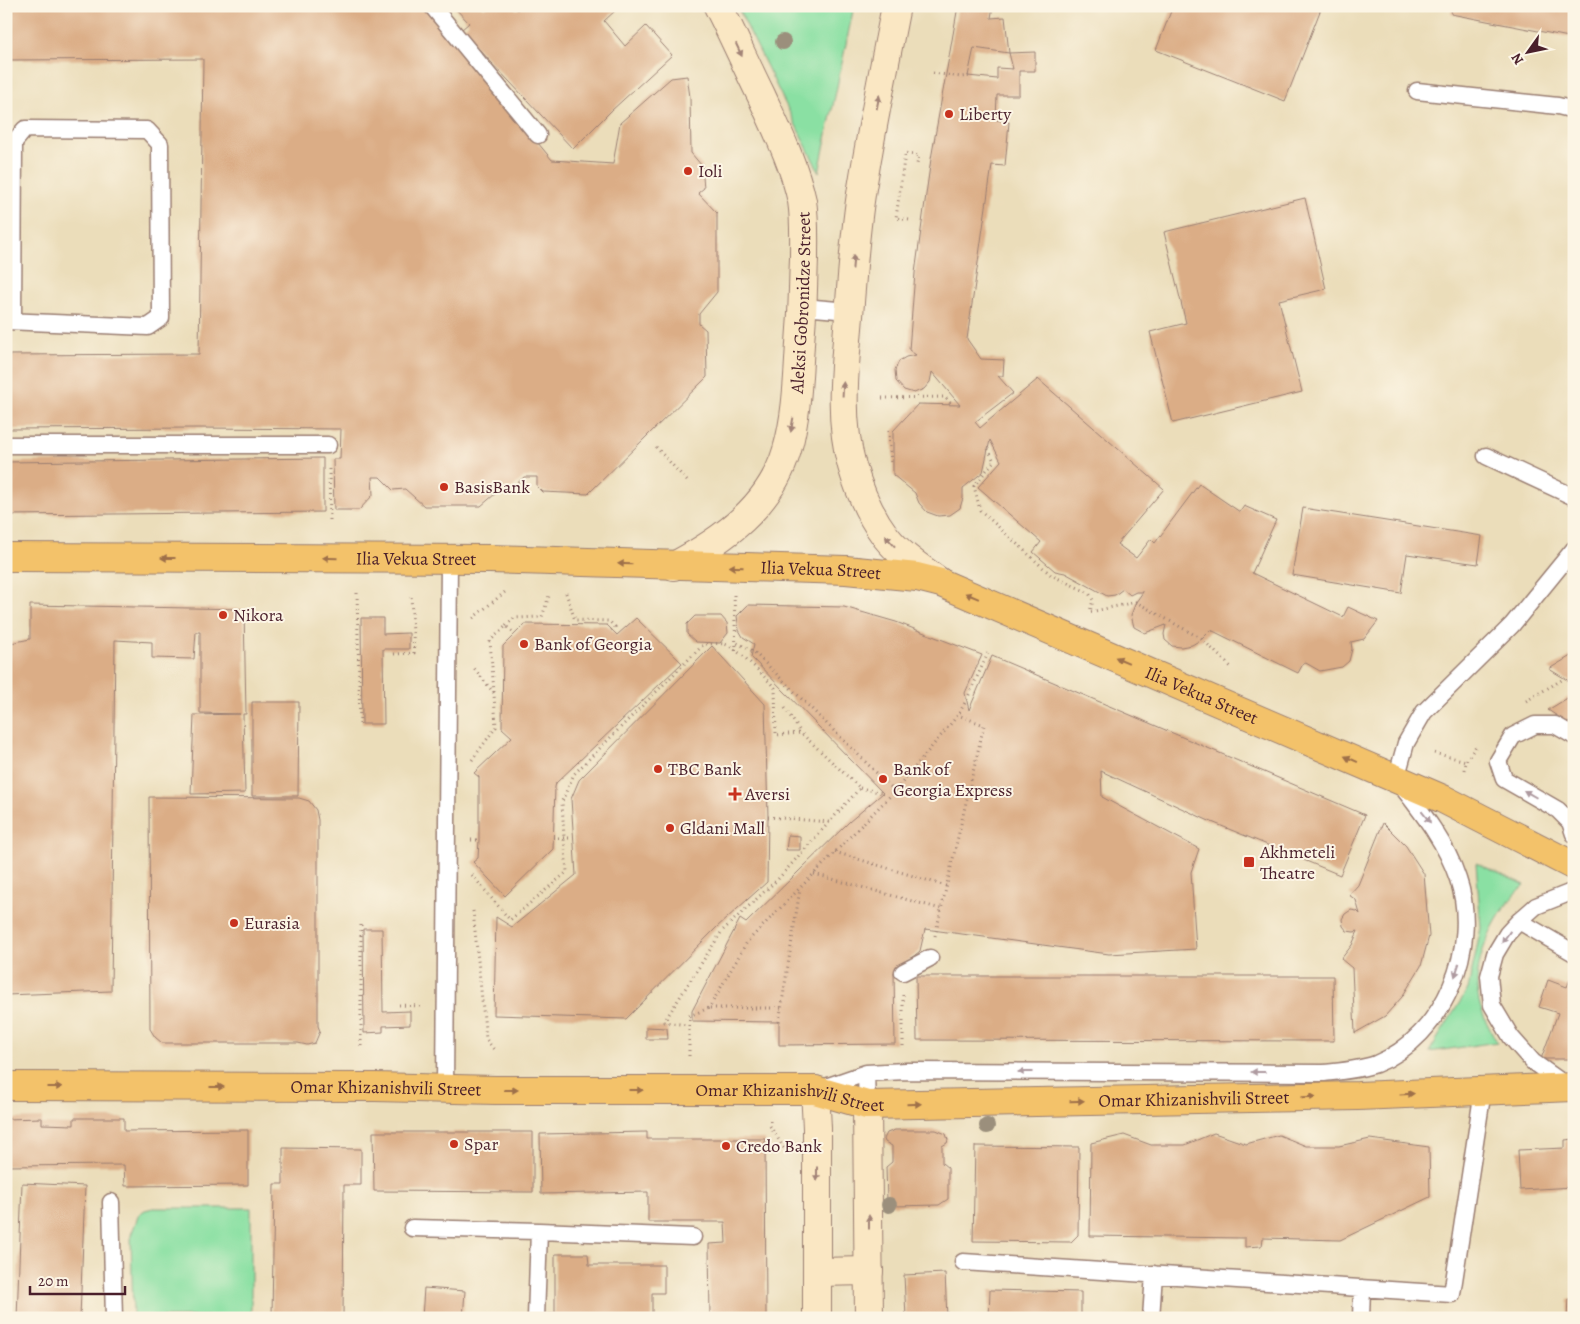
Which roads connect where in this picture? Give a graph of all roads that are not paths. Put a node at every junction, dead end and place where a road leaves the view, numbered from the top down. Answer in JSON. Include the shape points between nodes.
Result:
{"nodes":[{"id":1,"x":432,"y":6,"type":"edge"},
{"id":2,"x":718,"y":6,"type":"edge"},
{"id":3,"x":896,"y":6,"type":"edge"},
{"id":4,"x":1418,"y":91,"type":"dead end"},
{"id":5,"x":1574,"y":110,"type":"edge"},
{"id":6,"x":538,"y":135,"type":"dead end"},
{"id":7,"x":803,"y":307,"type":"junction"},
{"id":8,"x":849,"y":311,"type":"junction"},
{"id":9,"x":10,"y":321,"type":"edge"},
{"id":10,"x":6,"y":445,"type":"edge"},
{"id":11,"x":328,"y":445,"type":"dead end"},
{"id":12,"x":1486,"y":456,"type":"dead end"},
{"id":13,"x":1574,"y":497,"type":"edge"},
{"id":14,"x":1574,"y":549,"type":"edge"},
{"id":15,"x":6,"y":557,"type":"edge"},
{"id":16,"x":449,"y":559,"type":"junction"},
{"id":17,"x":674,"y":566,"type":"junction"},
{"id":18,"x":941,"y":583,"type":"junction"},
{"id":19,"x":1574,"y":736,"type":"edge"},
{"id":20,"x":1396,"y":779,"type":"junction"},
{"id":21,"x":1574,"y":834,"type":"edge"},
{"id":22,"x":1574,"y":866,"type":"edge"},
{"id":23,"x":1574,"y":891,"type":"edge"},
{"id":24,"x":1520,"y":921,"type":"junction"},
{"id":25,"x":1574,"y":953,"type":"edge"},
{"id":26,"x":930,"y":958,"type":"road end"},
{"id":27,"x":903,"y":972,"type":"road end"},
{"id":28,"x":866,"y":1073,"type":"junction"},
{"id":29,"x":6,"y":1086,"type":"edge"},
{"id":30,"x":1570,"y":1086,"type":"edge"},
{"id":31,"x":445,"y":1090,"type":"junction"},
{"id":32,"x":815,"y":1090,"type":"junction"},
{"id":33,"x":1483,"y":1090,"type":"junction"},
{"id":34,"x":867,"y":1105,"type":"junction"},
{"id":35,"x":111,"y":1202,"type":"dead end"},
{"id":36,"x":412,"y":1228,"type":"dead end"},
{"id":37,"x":539,"y":1231,"type":"junction"},
{"id":38,"x":693,"y":1237,"type":"dead end"},
{"id":39,"x":963,"y":1262,"type":"dead end"},
{"id":40,"x":869,"y":1271,"type":"junction"},
{"id":41,"x":817,"y":1272,"type":"junction"},
{"id":42,"x":1154,"y":1274,"type":"junction"},
{"id":43,"x":1362,"y":1288,"type":"junction"},
{"id":44,"x":114,"y":1318,"type":"edge"},
{"id":45,"x":536,"y":1318,"type":"edge"},
{"id":46,"x":817,"y":1318,"type":"edge"},
{"id":47,"x":869,"y":1318,"type":"edge"},
{"id":48,"x":1151,"y":1318,"type":"edge"},
{"id":49,"x":1360,"y":1318,"type":"edge"}],
"edges":[{"from":1,"to":6,"type":"lane"},
{"from":2,"to":7,"type":"main road","name":"Aleksi Gobronidze Street","one_way":true,"via":[[773,121],[802,201]]},
{"from":8,"to":3,"type":"main road","one_way":true,"via":[[861,190]]},
{"from":4,"to":5,"type":"lane"},
{"from":7,"to":8,"type":"lane"},
{"from":7,"to":17,"type":"main road","name":"Aleksi Gobronidze Street","one_way":true,"via":[[795,409],[787,450],[778,474],[763,498],[744,518],[720,539]]},
{"from":18,"to":8,"type":"main road","one_way":true,"via":[[887,538],[875,520],[852,466],[842,394]]},
{"from":9,"to":9,"type":"lane","via":[[14,142],[25,129],[147,130],[160,144],[161,318],[148,327]]},
{"from":10,"to":11,"type":"lane"},
{"from":12,"to":13,"type":"lane"},
{"from":14,"to":20,"type":"lane","via":[[1512,624],[1424,712],[1406,743]]},
{"from":16,"to":15,"type":"main road","name":"Ilia Vekua Street","one_way":true},
{"from":17,"to":16,"type":"main road","name":"Ilia Vekua Street","one_way":true},
{"from":16,"to":31,"type":"lane"},
{"from":18,"to":17,"type":"main road","name":"Ilia Vekua Street","one_way":true,"via":[[917,577],[846,570]]},
{"from":20,"to":18,"type":"main road","name":"Ilia Vekua Street","one_way":true},
{"from":21,"to":19,"type":"lane","one_way":true,"via":[[1570,822],[1558,810],[1504,779],[1498,761],[1513,736],[1535,725],[1556,724]]},
{"from":20,"to":22,"type":"main road","name":"Ilia Vekua Street","via":[[1443,799]]},
{"from":20,"to":28,"type":"lane","one_way":true,"via":[[1430,823],[1450,857],[1459,880],[1466,934],[1442,1006],[1415,1039],[1378,1063],[1359,1070],[1324,1073]]},
{"from":23,"to":24,"type":"lane","via":[[1536,906]]},
{"from":24,"to":25,"type":"lane"},
{"from":24,"to":30,"type":"lane","one_way":true,"via":[[1507,934],[1495,954],[1489,976],[1492,1005],[1511,1038],[1533,1062]]},
{"from":26,"to":27,"type":"lane"},
{"from":28,"to":32,"type":"lane"},
{"from":28,"to":34,"type":"lane"},
{"from":29,"to":31,"type":"main road","name":"Omar Khizanishvili Street","one_way":true},
{"from":30,"to":33,"type":"main road","name":"Omar Khizanishvili Street"},
{"from":31,"to":32,"type":"main road","name":"Omar Khizanishvili Street","one_way":true},
{"from":32,"to":34,"type":"main road","name":"Omar Khizanishvili Street"},
{"from":32,"to":41,"type":"main road","one_way":true},
{"from":34,"to":33,"type":"main road","name":"Omar Khizanishvili Street","one_way":true,"via":[[1358,1096]]},
{"from":33,"to":43,"type":"lane","via":[[1452,1294]]},
{"from":40,"to":34,"type":"main road","one_way":true},
{"from":35,"to":44,"type":"lane"},
{"from":36,"to":37,"type":"lane"},
{"from":37,"to":38,"type":"lane"},
{"from":37,"to":45,"type":"lane"},
{"from":39,"to":42,"type":"lane"},
{"from":40,"to":41,"type":"main road"},
{"from":40,"to":47,"type":"main road"},
{"from":41,"to":46,"type":"main road"},
{"from":42,"to":43,"type":"lane"},
{"from":42,"to":48,"type":"lane"},
{"from":43,"to":49,"type":"lane"}]}
